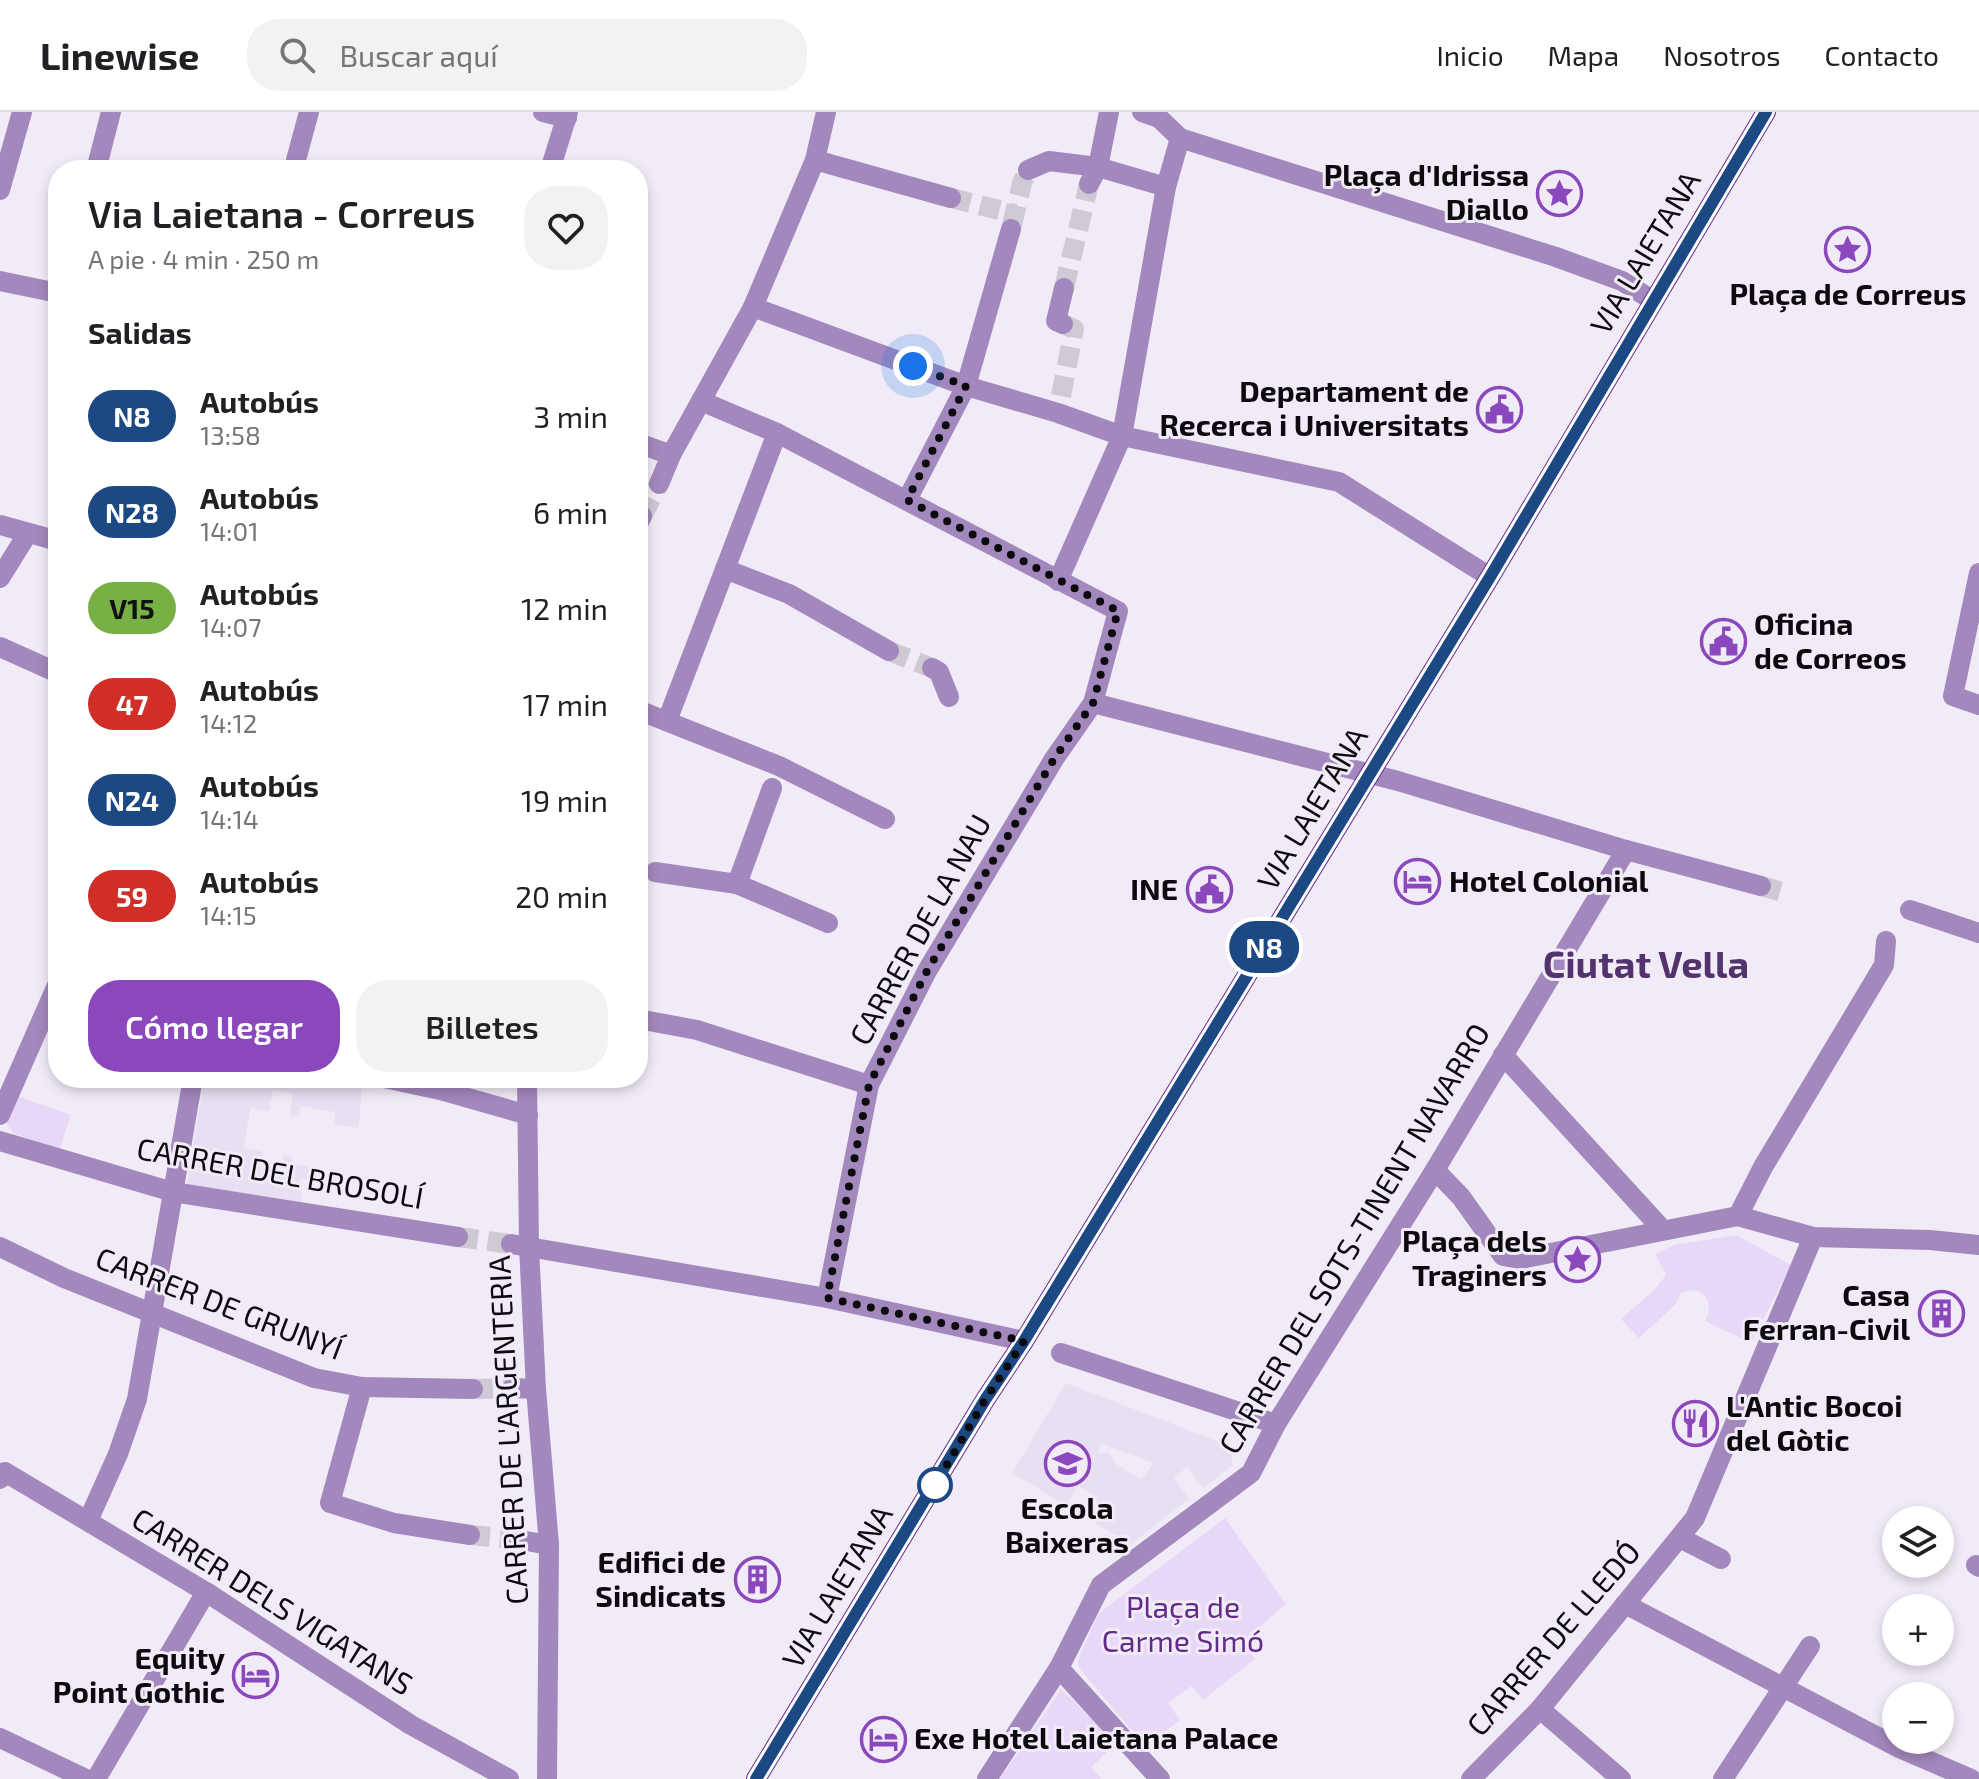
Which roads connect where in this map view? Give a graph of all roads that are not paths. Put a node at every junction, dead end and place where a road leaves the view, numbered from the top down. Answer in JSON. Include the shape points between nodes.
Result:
{"nodes":[{"id":1,"x":22,"y":112,"type":"edge"},
{"id":2,"x":111,"y":112,"type":"edge"},
{"id":3,"x":309,"y":112,"type":"edge"},
{"id":4,"x":543,"y":112,"type":"edge"},
{"id":5,"x":826,"y":112,"type":"edge"},
{"id":6,"x":1109,"y":112,"type":"edge"},
{"id":7,"x":1142,"y":112,"type":"edge"},
{"id":8,"x":1766,"y":112,"type":"edge"},
{"id":9,"x":568,"y":115,"type":"edge"},
{"id":10,"x":1180,"y":138,"type":"junction"},
{"id":11,"x":99,"y":160,"type":"edge"},
{"id":12,"x":296,"y":160,"type":"dead end"},
{"id":13,"x":553,"y":160,"type":"edge"},
{"id":14,"x":815,"y":160,"type":"junction"},
{"id":15,"x":1028,"y":170,"type":"dead end"},
{"id":16,"x":1094,"y":175,"type":"junction"},
{"id":17,"x":1166,"y":187,"type":"junction"},
{"id":18,"x":0,"y":190,"type":"edge"},
{"id":19,"x":951,"y":198,"type":"tunnel mouth"},
{"id":20,"x":1011,"y":229,"type":"tunnel mouth"},
{"id":21,"x":0,"y":281,"type":"edge"},
{"id":22,"x":1064,"y":288,"type":"tunnel mouth"},
{"id":23,"x":48,"y":291,"type":"edge"},
{"id":24,"x":1652,"y":300,"type":"junction"},
{"id":25,"x":753,"y":307,"type":"junction"},
{"id":26,"x":1063,"y":324,"type":"tunnel mouth"},
{"id":27,"x":966,"y":386,"type":"junction"},
{"id":28,"x":701,"y":401,"type":"junction"},
{"id":29,"x":777,"y":433,"type":"junction"},
{"id":30,"x":1122,"y":436,"type":"junction"},
{"id":31,"x":648,"y":447,"type":"edge"},
{"id":32,"x":671,"y":455,"type":"junction"},
{"id":33,"x":659,"y":484,"type":"tunnel mouth"},
{"id":34,"x":907,"y":500,"type":"junction"},
{"id":35,"x":0,"y":525,"type":"edge"},
{"id":36,"x":28,"y":533,"type":"junction"},
{"id":37,"x":48,"y":538,"type":"edge"},
{"id":38,"x":725,"y":569,"type":"junction"},
{"id":39,"x":1979,"y":573,"type":"edge"},
{"id":40,"x":1490,"y":577,"type":"junction"},
{"id":41,"x":0,"y":578,"type":"edge"},
{"id":42,"x":1058,"y":581,"type":"junction"},
{"id":43,"x":0,"y":647,"type":"edge"},
{"id":44,"x":889,"y":651,"type":"tunnel mouth"},
{"id":45,"x":932,"y":668,"type":"tunnel mouth"},
{"id":46,"x":48,"y":669,"type":"edge"},
{"id":47,"x":949,"y":697,"type":"dead end"},
{"id":48,"x":1093,"y":703,"type":"junction"},
{"id":49,"x":1979,"y":705,"type":"edge"},
{"id":50,"x":648,"y":714,"type":"edge"},
{"id":51,"x":667,"y":721,"type":"junction"},
{"id":52,"x":1369,"y":774,"type":"junction"},
{"id":53,"x":772,"y":788,"type":"dead end"},
{"id":54,"x":885,"y":819,"type":"dead end"},
{"id":55,"x":1626,"y":850,"type":"junction"},
{"id":56,"x":655,"y":872,"type":"dead end"},
{"id":57,"x":737,"y":884,"type":"junction"},
{"id":58,"x":1761,"y":886,"type":"tunnel mouth"},
{"id":59,"x":1910,"y":910,"type":"dead end"},
{"id":60,"x":828,"y":923,"type":"dead end"},
{"id":61,"x":1979,"y":933,"type":"edge"},
{"id":62,"x":1886,"y":941,"type":"dead end"},
{"id":63,"x":648,"y":1021,"type":"edge"},
{"id":64,"x":48,"y":1028,"type":"edge"},
{"id":65,"x":1503,"y":1055,"type":"junction"},
{"id":66,"x":869,"y":1085,"type":"junction"},
{"id":67,"x":191,"y":1088,"type":"edge"},
{"id":68,"x":431,"y":1088,"type":"edge"},
{"id":69,"x":527,"y":1088,"type":"edge"},
{"id":70,"x":0,"y":1115,"type":"edge"},
{"id":71,"x":528,"y":1115,"type":"junction"},
{"id":72,"x":0,"y":1141,"type":"edge"},
{"id":73,"x":1435,"y":1170,"type":"junction"},
{"id":74,"x":173,"y":1192,"type":"junction"},
{"id":75,"x":1738,"y":1216,"type":"junction"},
{"id":76,"x":1662,"y":1229,"type":"junction"},
{"id":77,"x":458,"y":1237,"type":"tunnel mouth"},
{"id":78,"x":1813,"y":1237,"type":"junction"},
{"id":79,"x":520,"y":1245,"type":"junction"},
{"id":80,"x":1979,"y":1245,"type":"edge"},
{"id":81,"x":0,"y":1247,"type":"edge"},
{"id":82,"x":827,"y":1298,"type":"junction"},
{"id":83,"x":153,"y":1314,"type":"junction"},
{"id":84,"x":1024,"y":1341,"type":"junction"},
{"id":85,"x":1061,"y":1353,"type":"dead end"},
{"id":86,"x":362,"y":1387,"type":"junction"},
{"id":87,"x":512,"y":1388,"type":"tunnel mouth"},
{"id":88,"x":473,"y":1389,"type":"tunnel mouth"},
{"id":89,"x":536,"y":1389,"type":"junction"},
{"id":90,"x":1276,"y":1424,"type":"junction"},
{"id":91,"x":2,"y":1476,"type":"edge"},
{"id":92,"x":88,"y":1521,"type":"junction"},
{"id":93,"x":470,"y":1535,"type":"tunnel mouth"},
{"id":94,"x":1680,"y":1538,"type":"junction"},
{"id":95,"x":515,"y":1539,"type":"tunnel mouth"},
{"id":96,"x":549,"y":1545,"type":"junction"},
{"id":97,"x":1721,"y":1559,"type":"dead end"},
{"id":98,"x":206,"y":1592,"type":"junction"},
{"id":99,"x":1625,"y":1604,"type":"junction"},
{"id":100,"x":1810,"y":1646,"type":"dead end"},
{"id":101,"x":1059,"y":1668,"type":"junction"},
{"id":102,"x":1785,"y":1688,"type":"junction"},
{"id":103,"x":1540,"y":1709,"type":"junction"},
{"id":104,"x":0,"y":1738,"type":"edge"},
{"id":105,"x":761,"y":1777,"type":"edge"},
{"id":106,"x":86,"y":1779,"type":"edge"},
{"id":107,"x":96,"y":1779,"type":"edge"},
{"id":108,"x":509,"y":1779,"type":"edge"},
{"id":109,"x":547,"y":1779,"type":"edge"},
{"id":110,"x":987,"y":1779,"type":"edge"},
{"id":111,"x":1160,"y":1779,"type":"edge"},
{"id":112,"x":1471,"y":1779,"type":"edge"},
{"id":113,"x":1621,"y":1779,"type":"edge"},
{"id":114,"x":1723,"y":1779,"type":"edge"},
{"id":115,"x":1971,"y":1779,"type":"edge"}],
"edges":[{"from":1,"to":18,"type":"street"},
{"from":2,"to":11,"type":"street"},
{"from":3,"to":12,"type":"street"},
{"from":4,"to":9,"type":"street"},
{"from":5,"to":14,"type":"street"},
{"from":6,"to":16,"type":"street"},
{"from":7,"to":10,"type":"street","via":[[1159,118]]},
{"from":8,"to":24,"type":"main road","name":"VIA LAIETANA"},
{"from":9,"to":13,"type":"street"},
{"from":10,"to":17,"type":"street"},
{"from":10,"to":24,"type":"street","via":[[1556,257],[1622,281]]},
{"from":14,"to":19,"type":"street"},
{"from":14,"to":25,"type":"street"},
{"from":15,"to":16,"type":"street","via":[[1049,161]]},
{"from":16,"to":17,"type":"street"},
{"from":17,"to":30,"type":"street"},
{"from":20,"to":27,"type":"street"},
{"from":21,"to":23,"type":"street"},
{"from":22,"to":26,"type":"street","via":[[1056,321]]},
{"from":24,"to":40,"type":"main road","name":"VIA LAIETANA"},
{"from":25,"to":27,"type":"street"},
{"from":25,"to":28,"type":"street"},
{"from":27,"to":30,"type":"street","via":[[1059,404]]},
{"from":27,"to":34,"type":"street"},
{"from":28,"to":29,"type":"street"},
{"from":28,"to":32,"type":"street"},
{"from":29,"to":34,"type":"street"},
{"from":29,"to":38,"type":"street"},
{"from":30,"to":40,"type":"street","via":[[1339,482]]},
{"from":30,"to":42,"type":"street"},
{"from":31,"to":32,"type":"street"},
{"from":32,"to":33,"type":"street"},
{"from":34,"to":42,"type":"street"},
{"from":35,"to":36,"type":"street"},
{"from":36,"to":37,"type":"street"},
{"from":36,"to":41,"type":"street"},
{"from":38,"to":44,"type":"street","via":[[789,594]]},
{"from":38,"to":51,"type":"street"},
{"from":39,"to":49,"type":"street","via":[[1953,696]]},
{"from":40,"to":52,"type":"main road","name":"VIA LAIETANA"},
{"from":42,"to":48,"type":"street","name":"CARRER DE LA NAU","via":[[1118,611]]},
{"from":43,"to":46,"type":"street"},
{"from":45,"to":47,"type":"street","via":[[939,672]]},
{"from":48,"to":52,"type":"street"},
{"from":48,"to":66,"type":"street","name":"CARRER DE LA NAU","via":[[927,971]]},
{"from":50,"to":51,"type":"street"},
{"from":51,"to":54,"type":"street","via":[[779,766]]},
{"from":52,"to":55,"type":"street"},
{"from":52,"to":84,"type":"main road","name":"VIA LAIETANA"},
{"from":53,"to":57,"type":"street"},
{"from":55,"to":58,"type":"street"},
{"from":55,"to":65,"type":"street","name":"CARRER DEL SOTS-TINENT NAVARRO"},
{"from":56,"to":57,"type":"street"},
{"from":57,"to":60,"type":"street"},
{"from":59,"to":61,"type":"street"},
{"from":62,"to":75,"type":"street","via":[[1884,965]]},
{"from":63,"to":66,"type":"street","via":[[697,1030]]},
{"from":64,"to":70,"type":"street"},
{"from":65,"to":73,"type":"street","name":"CARRER DEL SOTS-TINENT NAVARRO"},
{"from":65,"to":76,"type":"street"},
{"from":66,"to":82,"type":"street","name":"CARRER DE LA NAU"},
{"from":67,"to":74,"type":"street"},
{"from":68,"to":71,"type":"street"},
{"from":69,"to":71,"type":"street","name":"CARRER DE L'ARGENTERIA"},
{"from":71,"to":79,"type":"street","name":"CARRER DE L'ARGENTERIA"},
{"from":72,"to":74,"type":"street","name":"CARRER DEL BROSOLÍ"},
{"from":73,"to":76,"type":"street","via":[[1503,1256],[1520,1259]]},
{"from":73,"to":90,"type":"street","name":"CARRER DEL SOTS-TINENT NAVARRO"},
{"from":74,"to":77,"type":"street","name":"CARRER DEL BROSOLÍ"},
{"from":74,"to":83,"type":"street"},
{"from":75,"to":76,"type":"street"},
{"from":75,"to":78,"type":"street"},
{"from":78,"to":80,"type":"street"},
{"from":78,"to":94,"type":"street","name":"CARRER DE LLEDÓ","via":[[1695,1518]]},
{"from":79,"to":82,"type":"street"},
{"from":79,"to":89,"type":"street","name":"CARRER DE L'ARGENTERIA"},
{"from":81,"to":83,"type":"street","name":"CARRER DE GRUNYÍ"},
{"from":82,"to":84,"type":"street"},
{"from":83,"to":86,"type":"street","name":"CARRER DE GRUNYÍ","via":[[314,1378]]},
{"from":83,"to":92,"type":"street","via":[[137,1399]]},
{"from":84,"to":105,"type":"main road","name":"VIA LAIETANA"},
{"from":85,"to":90,"type":"street"},
{"from":86,"to":88,"type":"street","name":"CARRER DE GRUNYÍ"},
{"from":86,"to":93,"type":"street","via":[[330,1503],[394,1523]]},
{"from":87,"to":89,"type":"street"},
{"from":89,"to":96,"type":"street","name":"CARRER DE L'ARGENTERIA"},
{"from":90,"to":101,"type":"street","name":"CARRER DEL SOTS-TINENT NAVARRO","via":[[1251,1473],[1101,1585]]},
{"from":91,"to":92,"type":"street","name":"CARRER DELS VIGATANS"},
{"from":92,"to":98,"type":"street","name":"CARRER DELS VIGATANS"},
{"from":94,"to":97,"type":"street"},
{"from":94,"to":99,"type":"street","name":"CARRER DE LLEDÓ"},
{"from":95,"to":96,"type":"street"},
{"from":96,"to":109,"type":"street","name":"CARRER DE L'ARGENTERIA"},
{"from":98,"to":107,"type":"street"},
{"from":98,"to":108,"type":"street","name":"CARRER DELS VIGATANS","via":[[411,1725]]},
{"from":99,"to":102,"type":"street"},
{"from":99,"to":103,"type":"street","name":"CARRER DE LLEDÓ"},
{"from":100,"to":102,"type":"street"},
{"from":101,"to":110,"type":"street","name":"CARRER DEL SOTS-TINENT NAVARRO"},
{"from":101,"to":111,"type":"street"},
{"from":102,"to":114,"type":"street"},
{"from":102,"to":115,"type":"street"},
{"from":103,"to":112,"type":"street","name":"CARRER DE LLEDÓ"},
{"from":103,"to":113,"type":"street"},
{"from":104,"to":106,"type":"street"}]}
